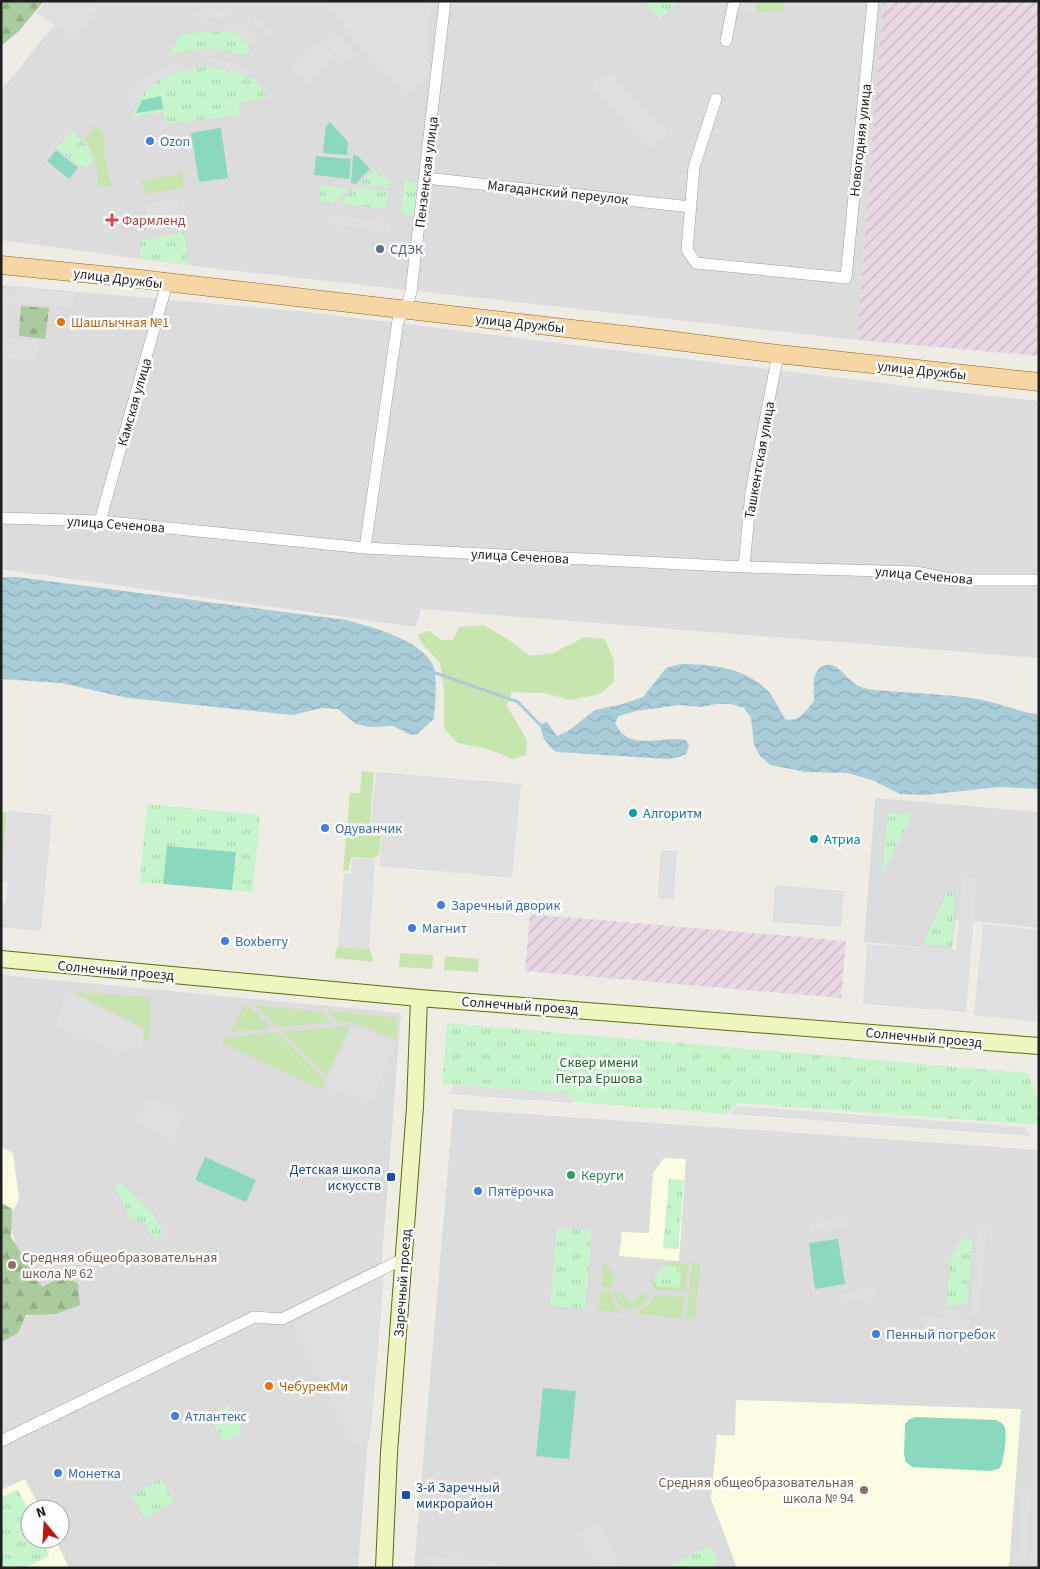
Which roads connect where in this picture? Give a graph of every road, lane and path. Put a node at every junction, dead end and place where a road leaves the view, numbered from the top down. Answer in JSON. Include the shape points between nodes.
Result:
{"nodes":[{"id":1,"x":445,"y":1,"type":"edge"},
{"id":2,"x":735,"y":1,"type":"edge"},
{"id":3,"x":873,"y":1,"type":"edge"},
{"id":4,"x":726,"y":40,"type":"dead end"},
{"id":5,"x":716,"y":99,"type":"dead end"},
{"id":6,"x":426,"y":178,"type":"junction"},
{"id":7,"x":691,"y":207,"type":"junction"},
{"id":8,"x":1,"y":265,"type":"edge"},
{"id":9,"x":167,"y":283,"type":"junction"},
{"id":10,"x":406,"y":310,"type":"junction"},
{"id":11,"x":778,"y":354,"type":"junction"},
{"id":12,"x":1039,"y":382,"type":"edge"},
{"id":13,"x":1,"y":518,"type":"edge"},
{"id":14,"x":100,"y":521,"type":"junction"},
{"id":15,"x":365,"y":548,"type":"junction"},
{"id":16,"x":744,"y":567,"type":"junction"},
{"id":17,"x":1039,"y":580,"type":"edge"},
{"id":18,"x":1,"y":960,"type":"edge"},
{"id":19,"x":419,"y":998,"type":"junction"},
{"id":20,"x":1039,"y":1046,"type":"edge"},
{"id":21,"x":403,"y":1260,"type":"junction"},
{"id":22,"x":1,"y":1441,"type":"edge"},
{"id":23,"x":384,"y":1568,"type":"edge"}],
"edges":[{"from":1,"to":6,"type":"street","name":"Пензенская улица"},
{"from":2,"to":4,"type":"street"},
{"from":3,"to":7,"type":"street","name":"Новогодняя улица","via":[[846,278],[696,263],[687,250]]},
{"from":5,"to":7,"type":"street","via":[[694,167]]},
{"from":6,"to":7,"type":"street","name":"Магаданский переулок"},
{"from":6,"to":10,"type":"street","name":"Пензенская улица"},
{"from":8,"to":9,"type":"main road","name":"улица Дружбы"},
{"from":9,"to":10,"type":"main road","name":"улица Дружбы"},
{"from":9,"to":14,"type":"street","name":"Камская улица"},
{"from":10,"to":11,"type":"main road","name":"улица Дружбы"},
{"from":10,"to":15,"type":"street","name":"Пензенская улица","via":[[398,320]]},
{"from":11,"to":12,"type":"main road","name":"улица Дружбы"},
{"from":11,"to":16,"type":"street","name":"Ташкентская улица","via":[[751,492]]},
{"from":13,"to":14,"type":"street","name":"улица Сеченова"},
{"from":14,"to":15,"type":"street","name":"улица Сеченова"},
{"from":15,"to":16,"type":"street","name":"улица Сеченова"},
{"from":16,"to":17,"type":"street","name":"улица Сеченова","via":[[916,572],[955,580]]},
{"from":18,"to":19,"type":"street","name":"Солнечный проезд"},
{"from":19,"to":20,"type":"street","name":"Солнечный проезд"},
{"from":19,"to":21,"type":"street","name":"Заречный проезд","via":[[415,1107]]},
{"from":21,"to":22,"type":"street","via":[[282,1320],[254,1317]]},
{"from":21,"to":23,"type":"street","name":"Заречный проезд"}]}
